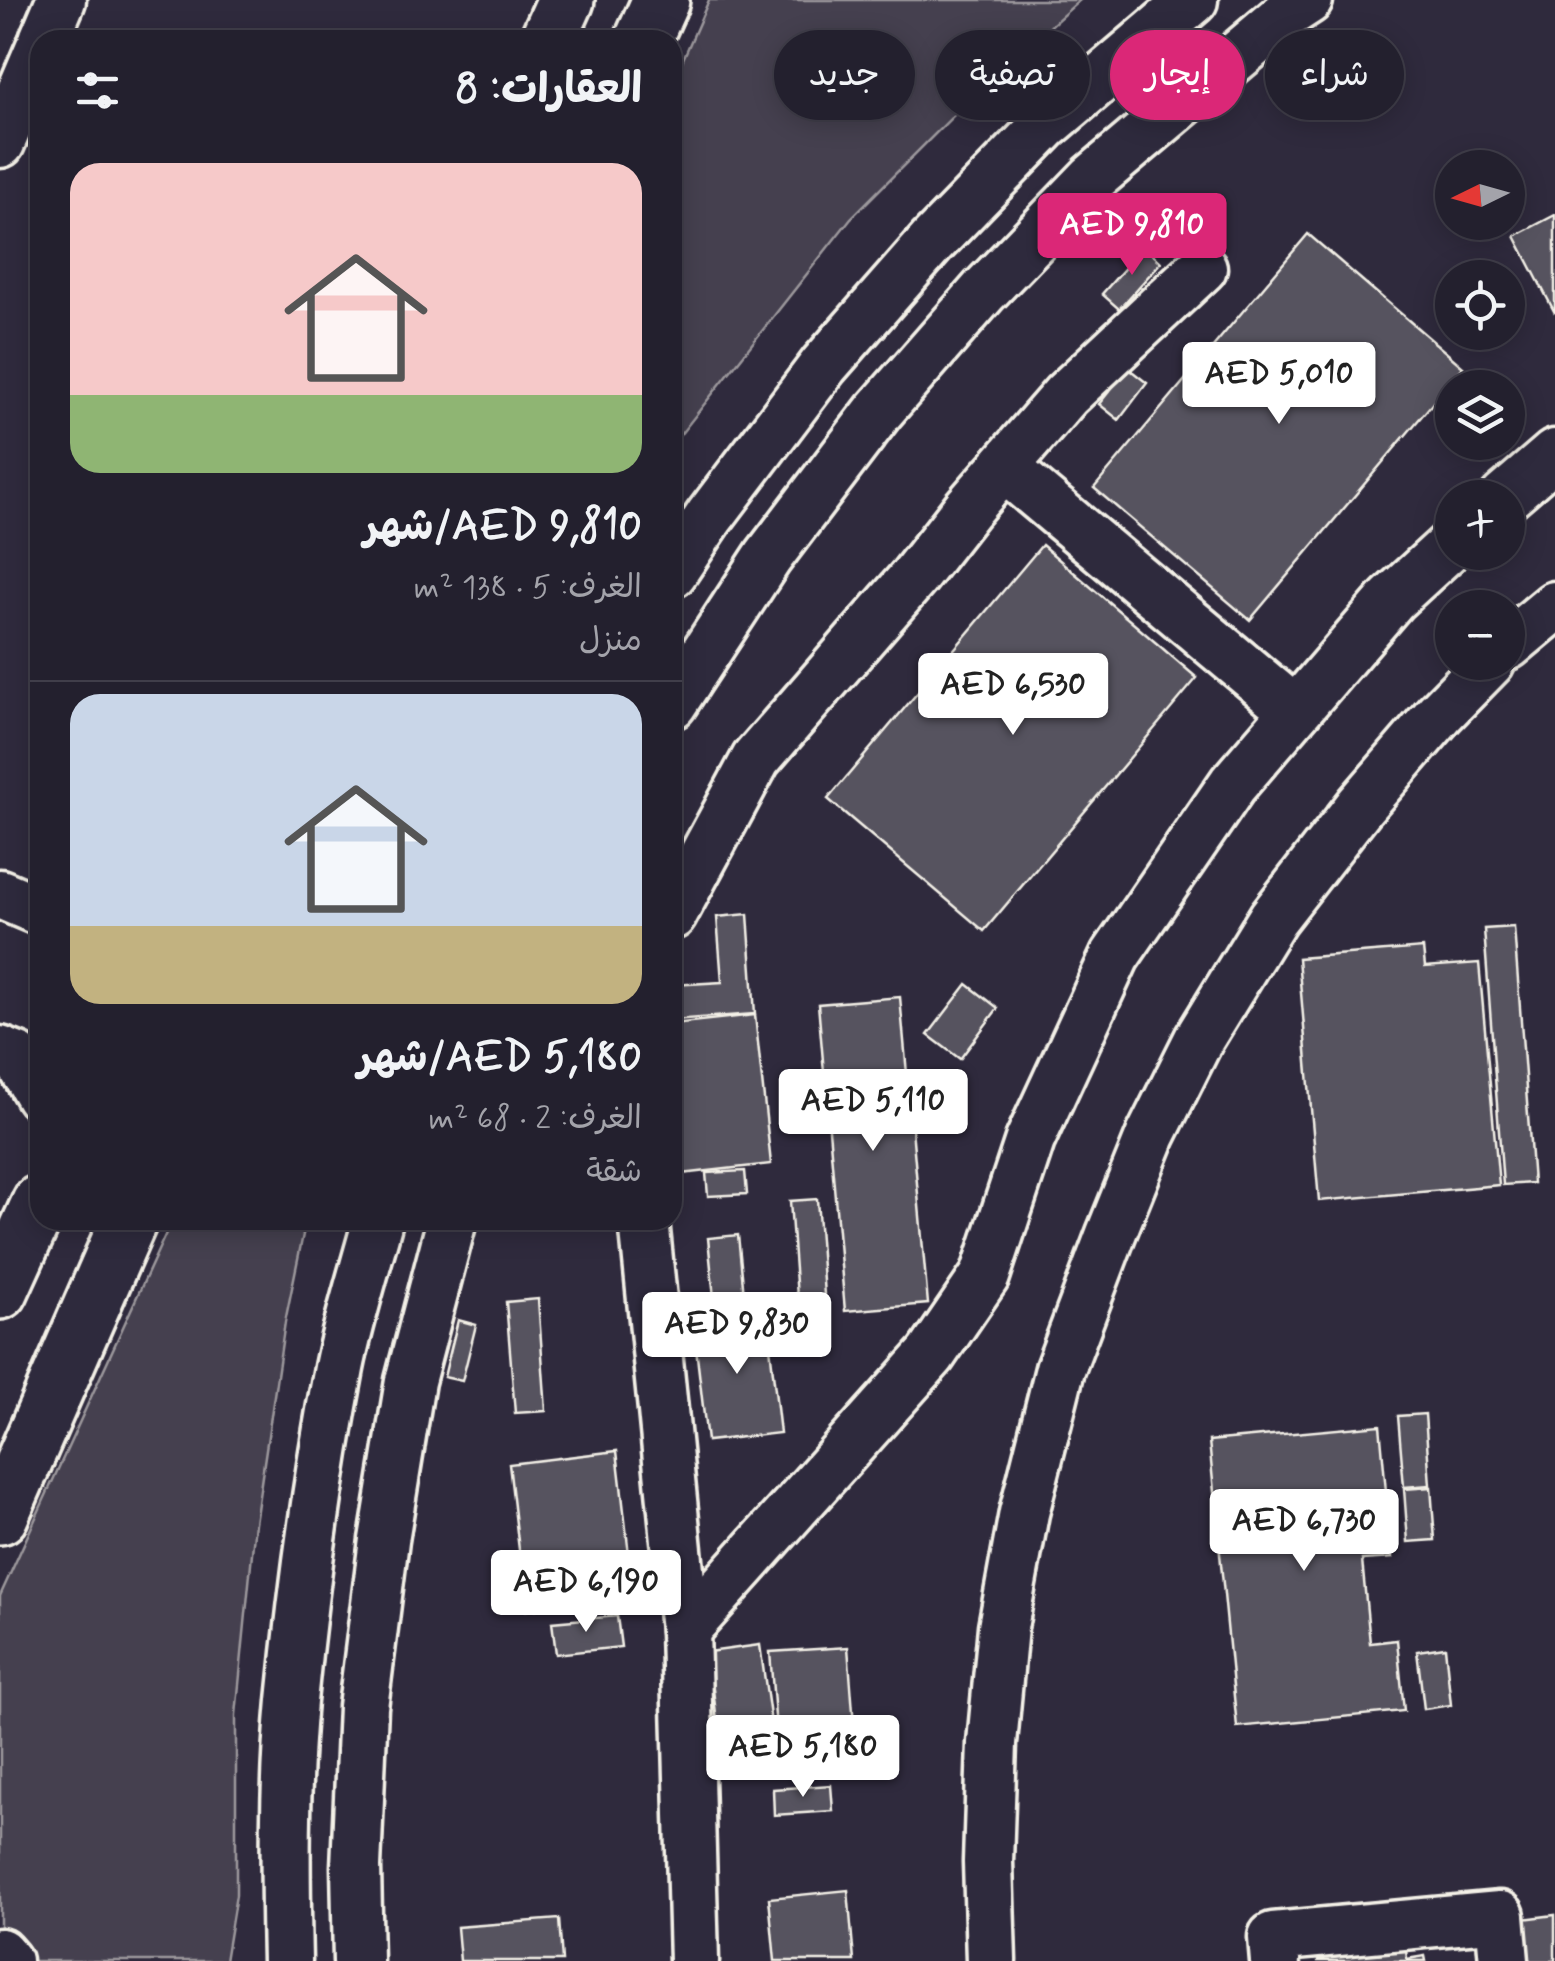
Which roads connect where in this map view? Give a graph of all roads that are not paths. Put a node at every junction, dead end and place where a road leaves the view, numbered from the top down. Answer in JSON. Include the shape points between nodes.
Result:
{"nodes":[{"id":1,"x":61,"y":0,"type":"edge"},
{"id":2,"x":566,"y":0,"type":"edge"},
{"id":3,"x":661,"y":0,"type":"edge"},
{"id":4,"x":1194,"y":0,"type":"edge"},
{"id":5,"x":1308,"y":0,"type":"edge"},
{"id":6,"x":48,"y":30,"type":"edge"},
{"id":7,"x":552,"y":30,"type":"edge"},
{"id":8,"x":648,"y":30,"type":"edge"},
{"id":9,"x":30,"y":72,"type":"edge"},
{"id":10,"x":0,"y":143,"type":"edge"},
{"id":11,"x":1202,"y":268,"type":"dead end"},
{"id":12,"x":1555,"y":454,"type":"edge"},
{"id":13,"x":1005,"y":468,"type":"junction"},
{"id":14,"x":1525,"y":480,"type":"edge"},
{"id":15,"x":682,"y":558,"type":"edge"},
{"id":16,"x":1435,"y":560,"type":"edge"},
{"id":17,"x":1555,"y":606,"type":"edge"},
{"id":18,"x":1525,"y":631,"type":"edge"},
{"id":19,"x":1472,"y":680,"type":"edge"},
{"id":20,"x":682,"y":689,"type":"edge"},
{"id":21,"x":1295,"y":711,"type":"junction"},
{"id":22,"x":0,"y":894,"type":"edge"},
{"id":23,"x":682,"y":896,"type":"edge"},
{"id":24,"x":30,"y":907,"type":"edge"},
{"id":25,"x":0,"y":1051,"type":"edge"},
{"id":26,"x":30,"y":1079,"type":"edge"},
{"id":27,"x":30,"y":1200,"type":"edge"},
{"id":28,"x":30,"y":1226,"type":"edge"},
{"id":29,"x":125,"y":1230,"type":"edge"},
{"id":30,"x":375,"y":1230,"type":"edge"},
{"id":31,"x":449,"y":1230,"type":"edge"},
{"id":32,"x":645,"y":1230,"type":"edge"},
{"id":33,"x":4,"y":1284,"type":"edge"},
{"id":34,"x":0,"y":1516,"type":"edge"},
{"id":35,"x":685,"y":1630,"type":"junction"},
{"id":36,"x":0,"y":1953,"type":"edge"},
{"id":37,"x":6,"y":1961,"type":"edge"},
{"id":38,"x":287,"y":1961,"type":"edge"},
{"id":39,"x":358,"y":1961,"type":"edge"},
{"id":40,"x":694,"y":1961,"type":"edge"},
{"id":41,"x":991,"y":1961,"type":"edge"},
{"id":42,"x":1275,"y":1961,"type":"edge"},
{"id":43,"x":1504,"y":1961,"type":"edge"}],
"edges":[{"from":1,"to":6,"type":"street"},
{"from":2,"to":7,"type":"main road"},
{"from":3,"to":8,"type":"main road"},
{"from":4,"to":15,"type":"street","via":[[1044,126],[932,242],[824,366]]},
{"from":5,"to":20,"type":"street","via":[[1093,178],[984,290],[879,411],[768,557]]},
{"from":9,"to":10,"type":"street"},
{"from":11,"to":13,"type":"street","via":[[1066,395]]},
{"from":12,"to":14,"type":"street"},
{"from":13,"to":21,"type":"street"},
{"from":13,"to":23,"type":"street","via":[[756,759]]},
{"from":16,"to":21,"type":"street"},
{"from":17,"to":18,"type":"street"},
{"from":19,"to":41,"type":"street","via":[[1360,806],[1274,918],[1200,1039],[1151,1134],[1060,1369],[1003,1627],[992,1743]]},
{"from":21,"to":35,"type":"street","via":[[1233,784],[1116,956],[1030,1140],[985,1276],[931,1355]]},
{"from":22,"to":24,"type":"street"},
{"from":25,"to":26,"type":"street","via":[[18,1058]]},
{"from":27,"to":33,"type":"street"},
{"from":28,"to":33,"type":"main road"},
{"from":29,"to":34,"type":"main road"},
{"from":30,"to":38,"type":"street","via":[[340,1365],[292,1702]]},
{"from":31,"to":39,"type":"street","via":[[410,1380],[363,1707]]},
{"from":32,"to":35,"type":"street"},
{"from":35,"to":40,"type":"street"},
{"from":36,"to":37,"type":"street"},
{"from":42,"to":43,"type":"street","via":[[1273,1936],[1500,1916]]}]}
